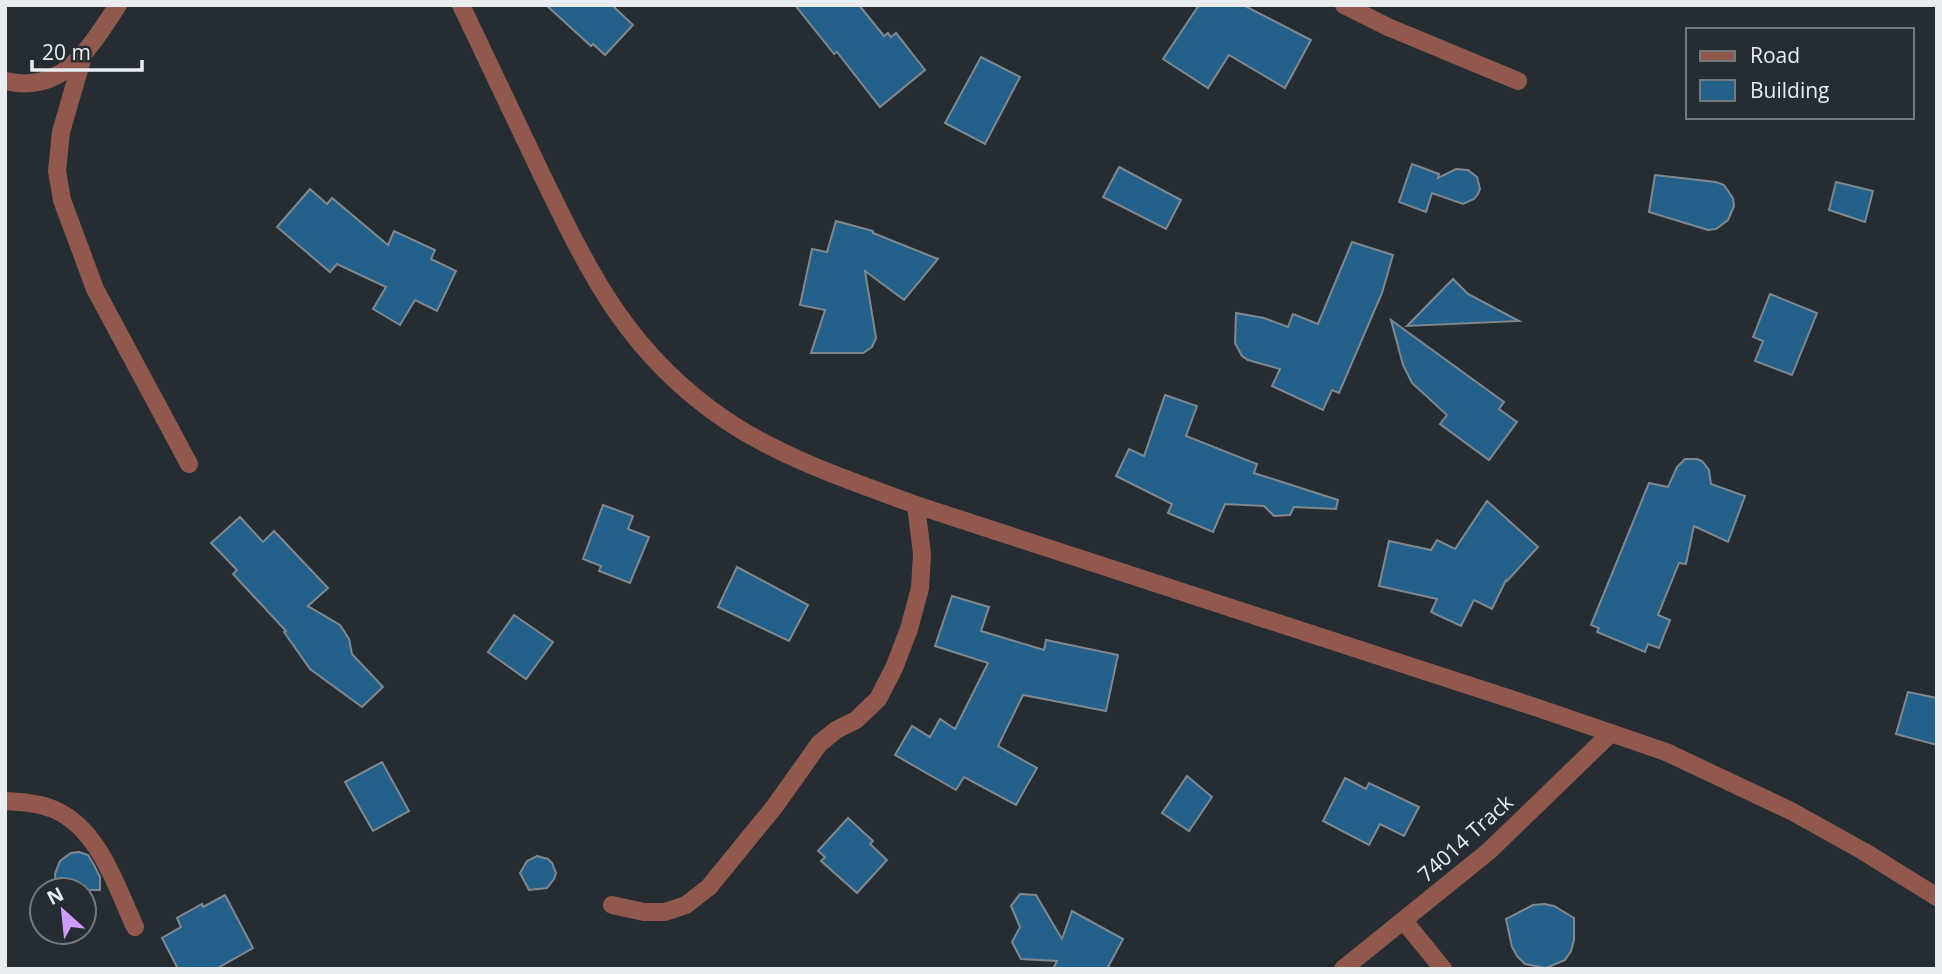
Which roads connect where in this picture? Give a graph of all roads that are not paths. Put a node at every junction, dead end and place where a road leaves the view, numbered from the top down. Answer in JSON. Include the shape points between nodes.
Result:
{"nodes":[{"id":1,"x":118,"y":5,"type":"edge"},
{"id":2,"x":461,"y":5,"type":"edge"},
{"id":3,"x":1344,"y":5,"type":"edge"},
{"id":4,"x":83,"y":56,"type":"junction"},
{"id":5,"x":1518,"y":80,"type":"dead end"},
{"id":6,"x":5,"y":81,"type":"edge"},
{"id":7,"x":189,"y":464,"type":"dead end"},
{"id":8,"x":916,"y":505,"type":"junction"},
{"id":9,"x":1611,"y":733,"type":"junction"},
{"id":10,"x":5,"y":801,"type":"edge"},
{"id":11,"x":1937,"y":897,"type":"edge"},
{"id":12,"x":612,"y":905,"type":"dead end"},
{"id":13,"x":1404,"y":921,"type":"junction"},
{"id":14,"x":135,"y":928,"type":"dead end"},
{"id":15,"x":1343,"y":969,"type":"edge"},
{"id":16,"x":1443,"y":969,"type":"edge"}],
"edges":[{"from":1,"to":4,"type":"street"},
{"from":2,"to":8,"type":"street","via":[[582,258],[618,317],[651,357],[685,390],[763,441],[826,472]]},
{"from":3,"to":5,"type":"street"},
{"from":4,"to":6,"type":"street","via":[[44,81],[22,85]]},
{"from":4,"to":7,"type":"street","via":[[61,132],[57,171],[62,200],[95,289]]},
{"from":8,"to":9,"type":"street"},
{"from":8,"to":12,"type":"street","via":[[922,554],[920,588],[909,629],[878,699],[819,744],[718,877],[694,899],[665,912]]},
{"from":9,"to":11,"type":"street","via":[[1666,752],[1791,811]]},
{"from":9,"to":13,"type":"street","name":"74014 Track","via":[[1489,851]]},
{"from":10,"to":14,"type":"street","via":[[32,803],[70,818],[110,870]]},
{"from":13,"to":15,"type":"street","name":"74014 Track"},
{"from":13,"to":16,"type":"street"}]}
